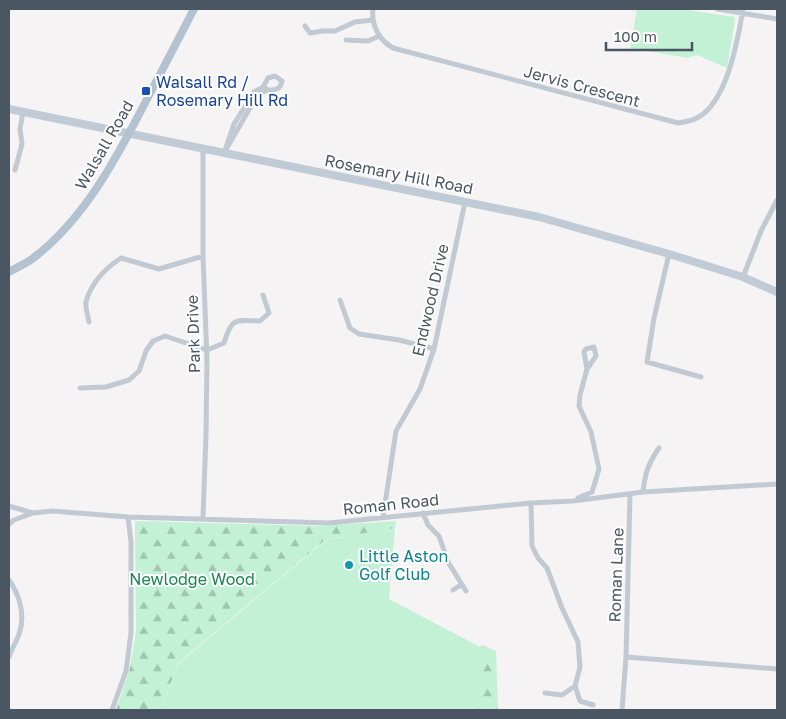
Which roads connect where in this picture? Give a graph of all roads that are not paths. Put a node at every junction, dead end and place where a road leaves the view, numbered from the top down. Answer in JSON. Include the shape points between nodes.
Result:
{"nodes":[{"id":1,"x":194,"y":9,"type":"edge"},
{"id":2,"x":373,"y":9,"type":"edge"},
{"id":3,"x":717,"y":9,"type":"edge"},
{"id":4,"x":742,"y":11,"type":"edge"},
{"id":5,"x":777,"y":19,"type":"edge"},
{"id":6,"x":372,"y":20,"type":"junction"},
{"id":7,"x":305,"y":26,"type":"dead end"},
{"id":8,"x":310,"y":33,"type":"junction"},
{"id":9,"x":379,"y":36,"type":"junction"},
{"id":10,"x":305,"y":39,"type":"dead end"},
{"id":11,"x":346,"y":40,"type":"dead end"},
{"id":12,"x":266,"y":88,"type":"dead end"},
{"id":13,"x":9,"y":109,"type":"edge"},
{"id":14,"x":23,"y":112,"type":"junction"},
{"id":15,"x":129,"y":134,"type":"junction"},
{"id":16,"x":203,"y":149,"type":"junction"},
{"id":17,"x":224,"y":153,"type":"junction"},
{"id":18,"x":15,"y":170,"type":"dead end"},
{"id":19,"x":777,"y":200,"type":"edge"},
{"id":20,"x":465,"y":202,"type":"junction"},
{"id":21,"x":775,"y":209,"type":"edge"},
{"id":22,"x":670,"y":254,"type":"junction"},
{"id":23,"x":203,"y":256,"type":"junction"},
{"id":24,"x":9,"y":272,"type":"edge"},
{"id":25,"x":743,"y":278,"type":"junction"},
{"id":26,"x":777,"y":292,"type":"edge"},
{"id":27,"x":263,"y":295,"type":"dead end"},
{"id":28,"x":340,"y":300,"type":"dead end"},
{"id":29,"x":352,"y":313,"type":"dead end"},
{"id":30,"x":346,"y":316,"type":"junction"},
{"id":31,"x":89,"y":322,"type":"dead end"},
{"id":32,"x":434,"y":349,"type":"junction"},
{"id":33,"x":207,"y":350,"type":"junction"},
{"id":34,"x":587,"y":369,"type":"dead end"},
{"id":35,"x":701,"y":377,"type":"dead end"},
{"id":36,"x":80,"y":388,"type":"dead end"},
{"id":37,"x":659,"y":448,"type":"dead end"},
{"id":38,"x":777,"y":484,"type":"edge"},
{"id":39,"x":643,"y":492,"type":"junction"},
{"id":40,"x":630,"y":495,"type":"junction"},
{"id":41,"x":573,"y":501,"type":"junction"},
{"id":42,"x":531,"y":503,"type":"junction"},
{"id":43,"x":9,"y":506,"type":"edge"},
{"id":44,"x":33,"y":513,"type":"junction"},
{"id":45,"x":423,"y":513,"type":"junction"},
{"id":46,"x":128,"y":517,"type":"junction"},
{"id":47,"x":383,"y":517,"type":"junction"},
{"id":48,"x":203,"y":518,"type":"junction"},
{"id":49,"x":9,"y":524,"type":"edge"},
{"id":50,"x":9,"y":580,"type":"edge"},
{"id":51,"x":461,"y":585,"type":"junction"},
{"id":52,"x":452,"y":590,"type":"dead end"},
{"id":53,"x":466,"y":591,"type":"dead end"},
{"id":54,"x":626,"y":656,"type":"junction"},
{"id":55,"x":9,"y":657,"type":"edge"},
{"id":56,"x":777,"y":669,"type":"edge"},
{"id":57,"x":575,"y":686,"type":"junction"},
{"id":58,"x":545,"y":693,"type":"dead end"},
{"id":59,"x":593,"y":705,"type":"dead end"},
{"id":60,"x":112,"y":710,"type":"edge"},
{"id":61,"x":622,"y":710,"type":"edge"}],
"edges":[{"from":1,"to":15,"type":"main road","name":"Walsall Road"},
{"from":2,"to":6,"type":"street"},
{"from":3,"to":4,"type":"street"},
{"from":4,"to":5,"type":"street"},
{"from":4,"to":9,"type":"street","name":"Jervis Crescent","via":[[732,64],[724,85],[700,117],[678,123],[405,51],[387,44]]},
{"from":6,"to":8,"type":"street","via":[[356,22],[335,31]]},
{"from":6,"to":9,"type":"street"},
{"from":7,"to":8,"type":"street"},
{"from":8,"to":10,"type":"street"},
{"from":9,"to":11,"type":"street","via":[[368,41]]},
{"from":12,"to":17,"type":"street","via":[[258,94]]},
{"from":13,"to":14,"type":"main road","name":"Rosemary Hill Road"},
{"from":14,"to":15,"type":"main road","name":"Rosemary Hill Road"},
{"from":14,"to":18,"type":"street","via":[[22,144]]},
{"from":15,"to":16,"type":"main road","name":"Rosemary Hill Road"},
{"from":15,"to":24,"type":"main road","name":"Walsall Road","via":[[95,190],[58,236],[31,260]]},
{"from":16,"to":17,"type":"main road","name":"Rosemary Hill Road"},
{"from":16,"to":23,"type":"street","name":"Park Drive"},
{"from":17,"to":20,"type":"main road","name":"Rosemary Hill Road"},
{"from":19,"to":21,"type":"street"},
{"from":20,"to":22,"type":"main road","name":"Rosemary Hill Road","via":[[539,217]]},
{"from":20,"to":32,"type":"street","name":"Endwood Drive"},
{"from":21,"to":25,"type":"street","via":[[762,231]]},
{"from":22,"to":25,"type":"main road","name":"Rosemary Hill Road"},
{"from":22,"to":35,"type":"street","via":[[647,362]]},
{"from":23,"to":31,"type":"street","via":[[159,269],[121,258],[107,268],[94,285],[86,303]]},
{"from":23,"to":33,"type":"street","name":"Park Drive"},
{"from":25,"to":26,"type":"main road","name":"Rosemary Hill Road"},
{"from":27,"to":33,"type":"street","via":[[269,313],[260,321],[239,320],[229,327],[224,343]]},
{"from":28,"to":30,"type":"street"},
{"from":29,"to":30,"type":"street"},
{"from":30,"to":32,"type":"street","via":[[350,328],[359,334]]},
{"from":32,"to":47,"type":"street","name":"Endwood Drive","via":[[420,389],[396,432]]},
{"from":33,"to":36,"type":"street","via":[[165,336],[153,341],[139,372],[129,380],[106,387]]},
{"from":33,"to":48,"type":"street","name":"Park Drive"},
{"from":34,"to":41,"type":"street","via":[[580,406],[591,432],[599,469],[592,492]]},
{"from":37,"to":39,"type":"street","via":[[649,462]]},
{"from":38,"to":39,"type":"street","name":"Roman Road"},
{"from":39,"to":40,"type":"street","name":"Roman Road"},
{"from":40,"to":41,"type":"street","name":"Roman Road"},
{"from":40,"to":54,"type":"street","name":"Roman Lane"},
{"from":41,"to":42,"type":"street","name":"Roman Road"},
{"from":42,"to":45,"type":"street","name":"Roman Road"},
{"from":42,"to":57,"type":"street","via":[[532,546],[547,568],[578,642],[580,667]]},
{"from":43,"to":44,"type":"street"},
{"from":44,"to":46,"type":"street","name":"Roman Road"},
{"from":44,"to":49,"type":"street","name":"Roman Road"},
{"from":45,"to":47,"type":"street","name":"Roman Road"},
{"from":45,"to":51,"type":"street","via":[[428,525],[440,536],[448,562]]},
{"from":46,"to":48,"type":"street","name":"Roman Road"},
{"from":46,"to":60,"type":"street","via":[[131,633],[126,671]]},
{"from":47,"to":48,"type":"street","name":"Roman Road","via":[[329,523]]},
{"from":50,"to":55,"type":"street","via":[[19,598],[21,630]]},
{"from":51,"to":52,"type":"street"},
{"from":51,"to":53,"type":"street"},
{"from":54,"to":56,"type":"street"},
{"from":54,"to":61,"type":"street","name":"Roman Lane"},
{"from":57,"to":58,"type":"street","via":[[562,694]]},
{"from":57,"to":59,"type":"street","via":[[580,701]]}]}
